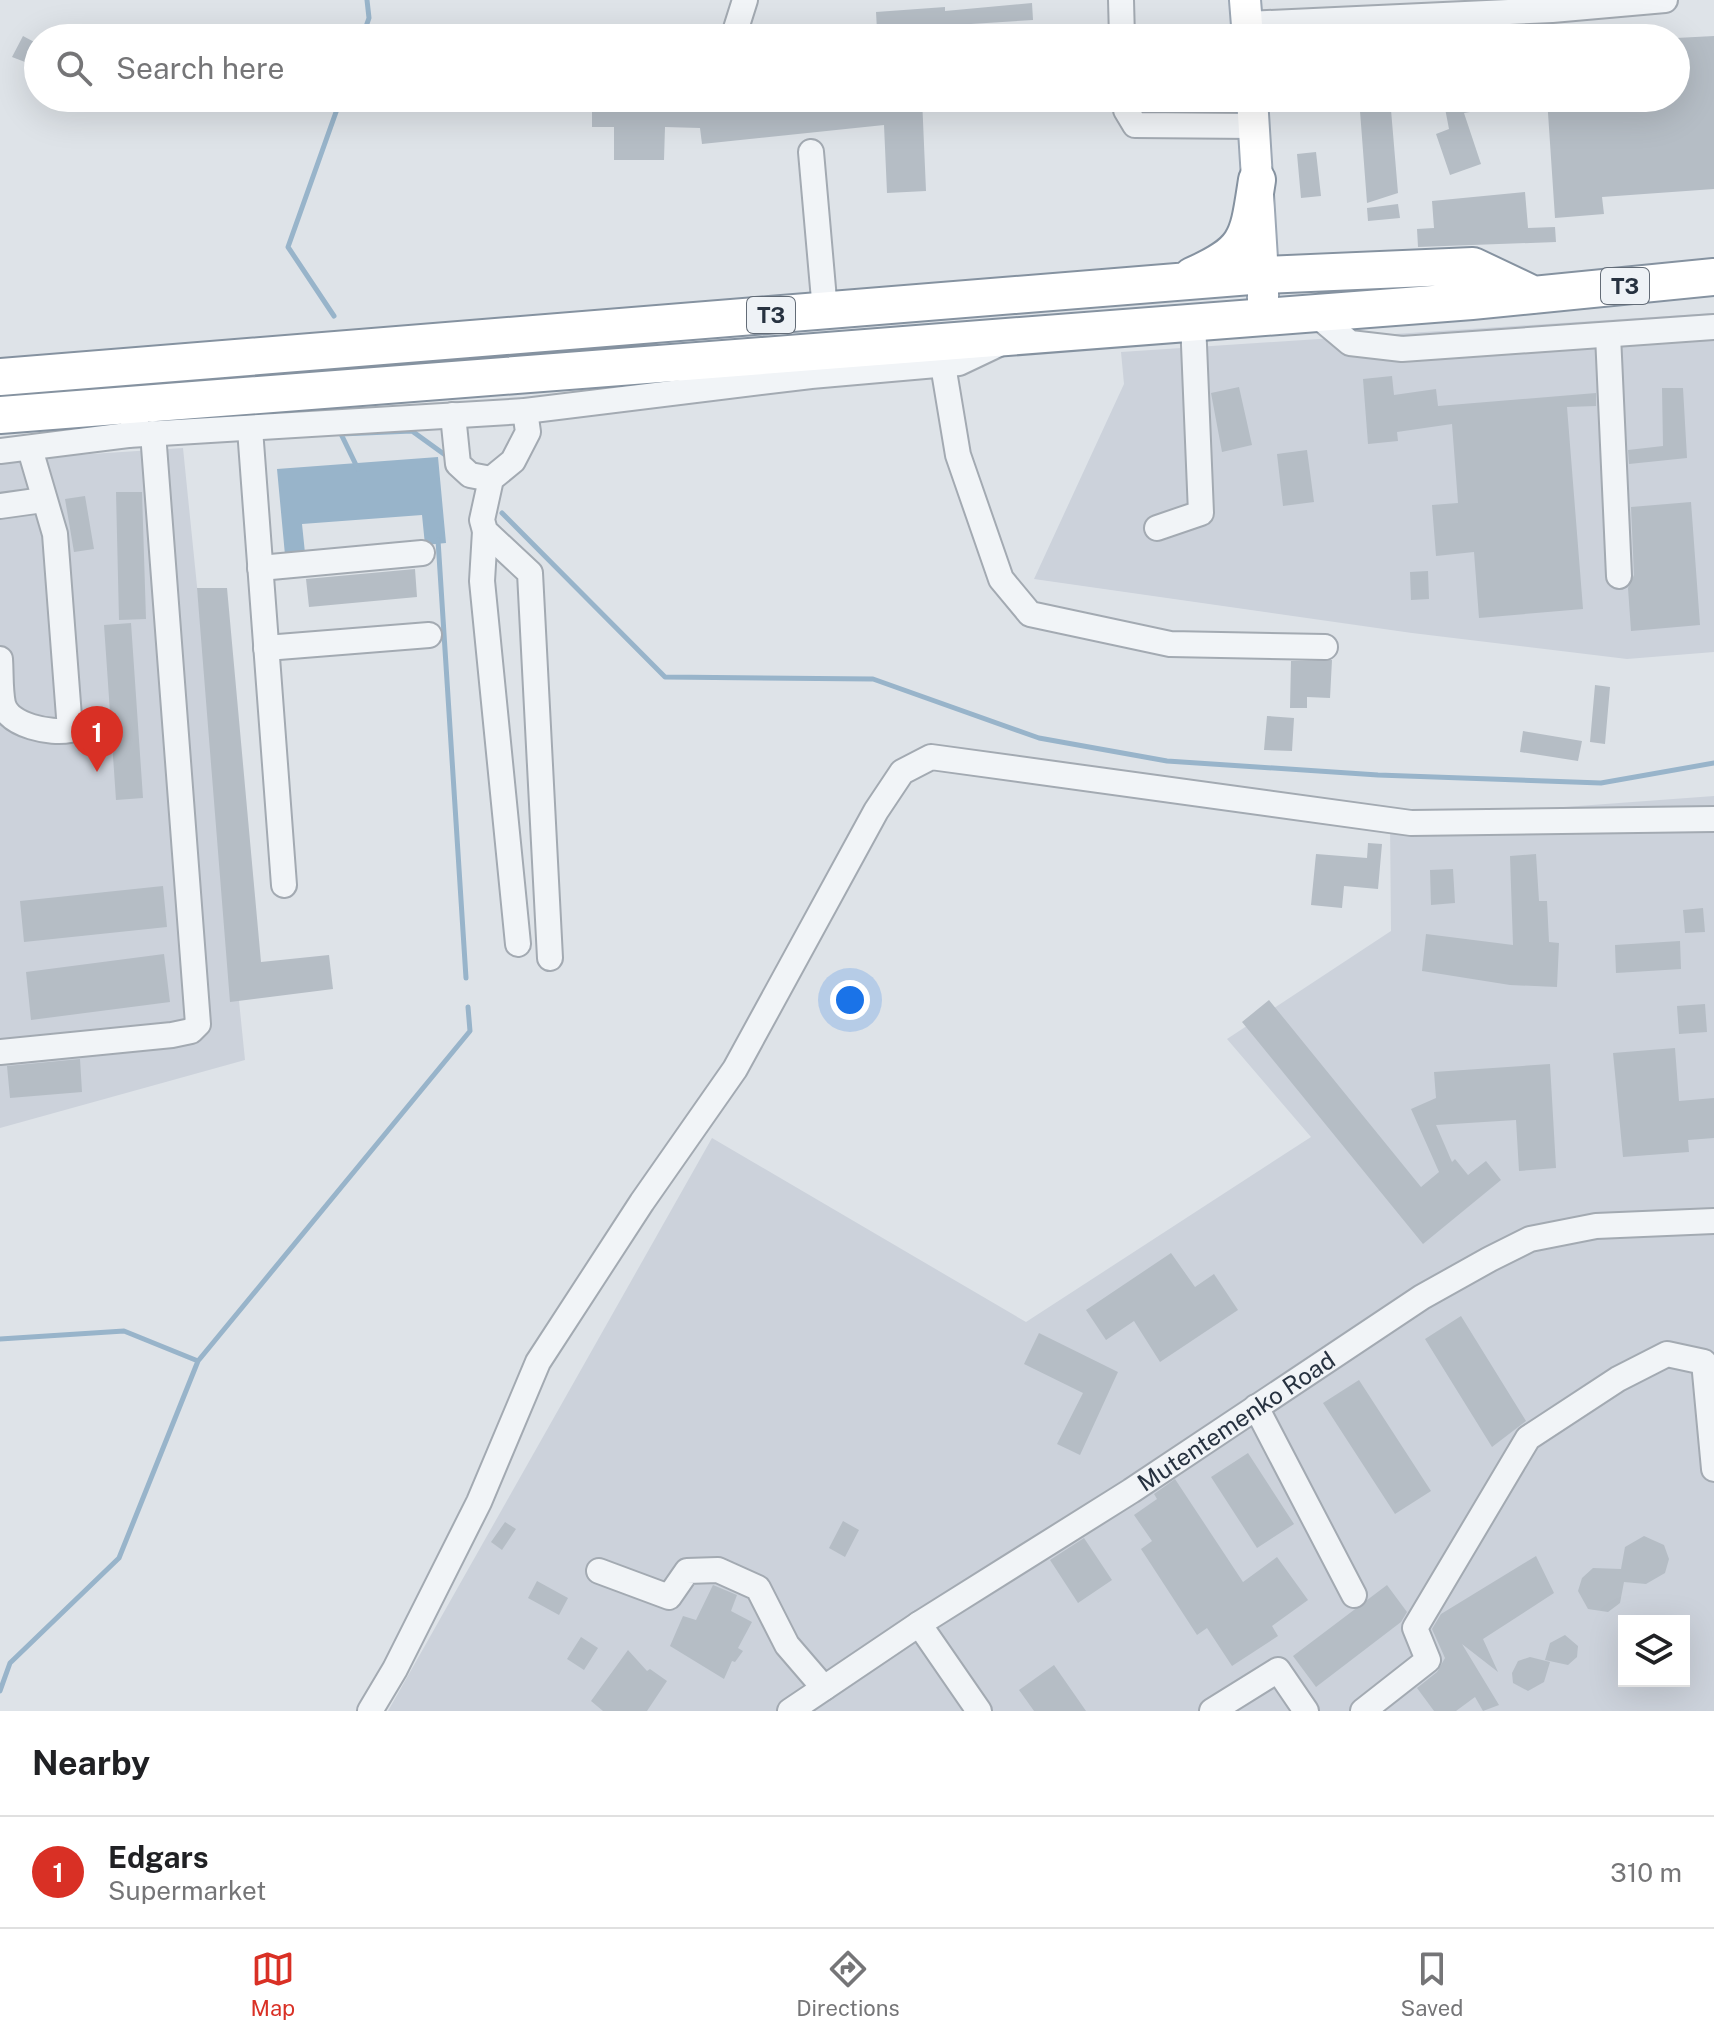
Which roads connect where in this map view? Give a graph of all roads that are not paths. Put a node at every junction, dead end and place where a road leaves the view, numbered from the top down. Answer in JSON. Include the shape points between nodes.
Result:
{"nodes":[{"id":1,"x":745,"y":0,"type":"edge"},
{"id":2,"x":1121,"y":0,"type":"edge"},
{"id":3,"x":1665,"y":0,"type":"edge"},
{"id":4,"x":1552,"y":5,"type":"edge"},
{"id":5,"x":1247,"y":21,"type":"edge"},
{"id":6,"x":737,"y":24,"type":"edge"},
{"id":7,"x":1122,"y":24,"type":"edge"},
{"id":8,"x":1127,"y":112,"type":"edge"},
{"id":9,"x":1253,"y":112,"type":"edge"},
{"id":10,"x":811,"y":152,"type":"dead end"},
{"id":11,"x":1257,"y":180,"type":"junction"},
{"id":12,"x":1261,"y":235,"type":"junction"},
{"id":13,"x":1316,"y":273,"type":"junction"},
{"id":14,"x":1263,"y":275,"type":"junction"},
{"id":15,"x":1714,"y":277,"type":"edge"},
{"id":16,"x":1179,"y":282,"type":"junction"},
{"id":17,"x":1536,"y":296,"type":"junction"},
{"id":18,"x":825,"y":311,"type":"junction"},
{"id":19,"x":1313,"y":312,"type":"junction"},
{"id":20,"x":1263,"y":316,"type":"junction"},
{"id":21,"x":1193,"y":321,"type":"junction"},
{"id":22,"x":1714,"y":327,"type":"edge"},
{"id":23,"x":1608,"y":335,"type":"junction"},
{"id":24,"x":1015,"y":336,"type":"junction"},
{"id":25,"x":943,"y":365,"type":"junction"},
{"id":26,"x":0,"y":377,"type":"edge"},
{"id":27,"x":525,"y":411,"type":"junction"},
{"id":28,"x":0,"y":415,"type":"edge"},
{"id":29,"x":453,"y":415,"type":"junction"},
{"id":30,"x":142,"y":425,"type":"junction"},
{"id":31,"x":250,"y":429,"type":"junction"},
{"id":32,"x":30,"y":449,"type":"junction"},
{"id":33,"x":0,"y":451,"type":"edge"},
{"id":34,"x":491,"y":479,"type":"junction"},
{"id":35,"x":43,"y":500,"type":"junction"},
{"id":36,"x":0,"y":506,"type":"edge"},
{"id":37,"x":1157,"y":528,"type":"dead end"},
{"id":38,"x":485,"y":531,"type":"junction"},
{"id":39,"x":422,"y":553,"type":"dead end"},
{"id":40,"x":260,"y":568,"type":"junction"},
{"id":41,"x":1619,"y":576,"type":"dead end"},
{"id":42,"x":429,"y":635,"type":"dead end"},
{"id":43,"x":1325,"y":647,"type":"dead end"},
{"id":44,"x":266,"y":648,"type":"junction"},
{"id":45,"x":0,"y":659,"type":"edge"},
{"id":46,"x":1714,"y":819,"type":"edge"},
{"id":47,"x":284,"y":885,"type":"dead end"},
{"id":48,"x":518,"y":944,"type":"dead end"},
{"id":49,"x":550,"y":958,"type":"dead end"},
{"id":50,"x":0,"y":1052,"type":"edge"},
{"id":51,"x":1714,"y":1221,"type":"edge"},
{"id":52,"x":1256,"y":1407,"type":"junction"},
{"id":53,"x":1714,"y":1469,"type":"edge"},
{"id":54,"x":599,"y":1571,"type":"dead end"},
{"id":55,"x":1354,"y":1595,"type":"dead end"},
{"id":56,"x":919,"y":1624,"type":"junction"},
{"id":57,"x":824,"y":1688,"type":"junction"},
{"id":58,"x":370,"y":1711,"type":"edge"},
{"id":59,"x":790,"y":1711,"type":"edge"},
{"id":60,"x":979,"y":1711,"type":"edge"},
{"id":61,"x":1212,"y":1711,"type":"edge"},
{"id":62,"x":1306,"y":1711,"type":"edge"},
{"id":63,"x":1363,"y":1711,"type":"edge"}],
"edges":[{"from":1,"to":6,"type":"street"},
{"from":2,"to":7,"type":"street"},
{"from":3,"to":4,"type":"street"},
{"from":4,"to":5,"type":"street"},
{"from":8,"to":9,"type":"street","via":[[1135,125]]},
{"from":9,"to":11,"type":"main road"},
{"from":10,"to":18,"type":"street"},
{"from":11,"to":12,"type":"main road"},
{"from":11,"to":16,"type":"highway","via":[[1248,235],[1218,264]]},
{"from":12,"to":13,"type":"highway"},
{"from":12,"to":14,"type":"main road"},
{"from":13,"to":14,"type":"highway","number":"T3"},
{"from":13,"to":17,"type":"highway","number":"T3","via":[[1473,266]]},
{"from":14,"to":16,"type":"highway","number":"T3"},
{"from":14,"to":20,"type":"main road"},
{"from":15,"to":17,"type":"highway","number":"T3"},
{"from":16,"to":18,"type":"highway","number":"T3"},
{"from":17,"to":19,"type":"highway","number":"T3"},
{"from":18,"to":26,"type":"highway","number":"T3"},
{"from":19,"to":20,"type":"highway","number":"T3"},
{"from":19,"to":23,"type":"street","via":[[1350,343],[1402,349]]},
{"from":20,"to":21,"type":"highway","number":"T3"},
{"from":21,"to":24,"type":"highway","number":"T3"},
{"from":21,"to":37,"type":"street","via":[[1201,513]]},
{"from":22,"to":23,"type":"street"},
{"from":23,"to":41,"type":"street"},
{"from":24,"to":25,"type":"street","via":[[959,363]]},
{"from":24,"to":30,"type":"highway","number":"T3"},
{"from":25,"to":27,"type":"street"},
{"from":25,"to":43,"type":"street","via":[[958,455],[1001,579],[1030,614],[1170,644]]},
{"from":27,"to":29,"type":"street"},
{"from":27,"to":34,"type":"street","via":[[528,432],[513,461]]},
{"from":28,"to":30,"type":"highway","number":"T3"},
{"from":29,"to":31,"type":"street"},
{"from":29,"to":34,"type":"street","via":[[458,464],[470,475]]},
{"from":30,"to":31,"type":"street"},
{"from":30,"to":32,"type":"street"},
{"from":30,"to":50,"type":"street","via":[[198,1024],[172,1035]]},
{"from":31,"to":40,"type":"street"},
{"from":32,"to":33,"type":"street"},
{"from":32,"to":35,"type":"street"},
{"from":34,"to":38,"type":"street","via":[[482,520]]},
{"from":35,"to":36,"type":"street"},
{"from":35,"to":45,"type":"street","via":[[55,534],[70,730],[57,733],[14,718],[4,707]]},
{"from":38,"to":48,"type":"street","via":[[482,581]]},
{"from":38,"to":49,"type":"street","via":[[530,573]]},
{"from":39,"to":40,"type":"street"},
{"from":40,"to":44,"type":"street"},
{"from":42,"to":44,"type":"street"},
{"from":44,"to":47,"type":"street"},
{"from":46,"to":58,"type":"street","via":[[1411,823],[931,757],[902,772],[735,1069],[538,1362],[479,1502]]},
{"from":51,"to":52,"type":"street","name":"Mutentemenko Road","via":[[1596,1226],[1530,1239],[1422,1297]]},
{"from":52,"to":55,"type":"street"},
{"from":52,"to":56,"type":"street","name":"Mutentemenko Road"},
{"from":53,"to":63,"type":"street","via":[[1704,1362],[1667,1354],[1528,1438],[1415,1628],[1428,1660]]},
{"from":54,"to":57,"type":"street","via":[[669,1597],[687,1571],[718,1570],[758,1588],[787,1645]]},
{"from":56,"to":57,"type":"street","name":"Mutentemenko Road"},
{"from":56,"to":60,"type":"street"},
{"from":57,"to":59,"type":"street","name":"Mutentemenko Road"},
{"from":61,"to":62,"type":"street","via":[[1278,1670]]}]}
